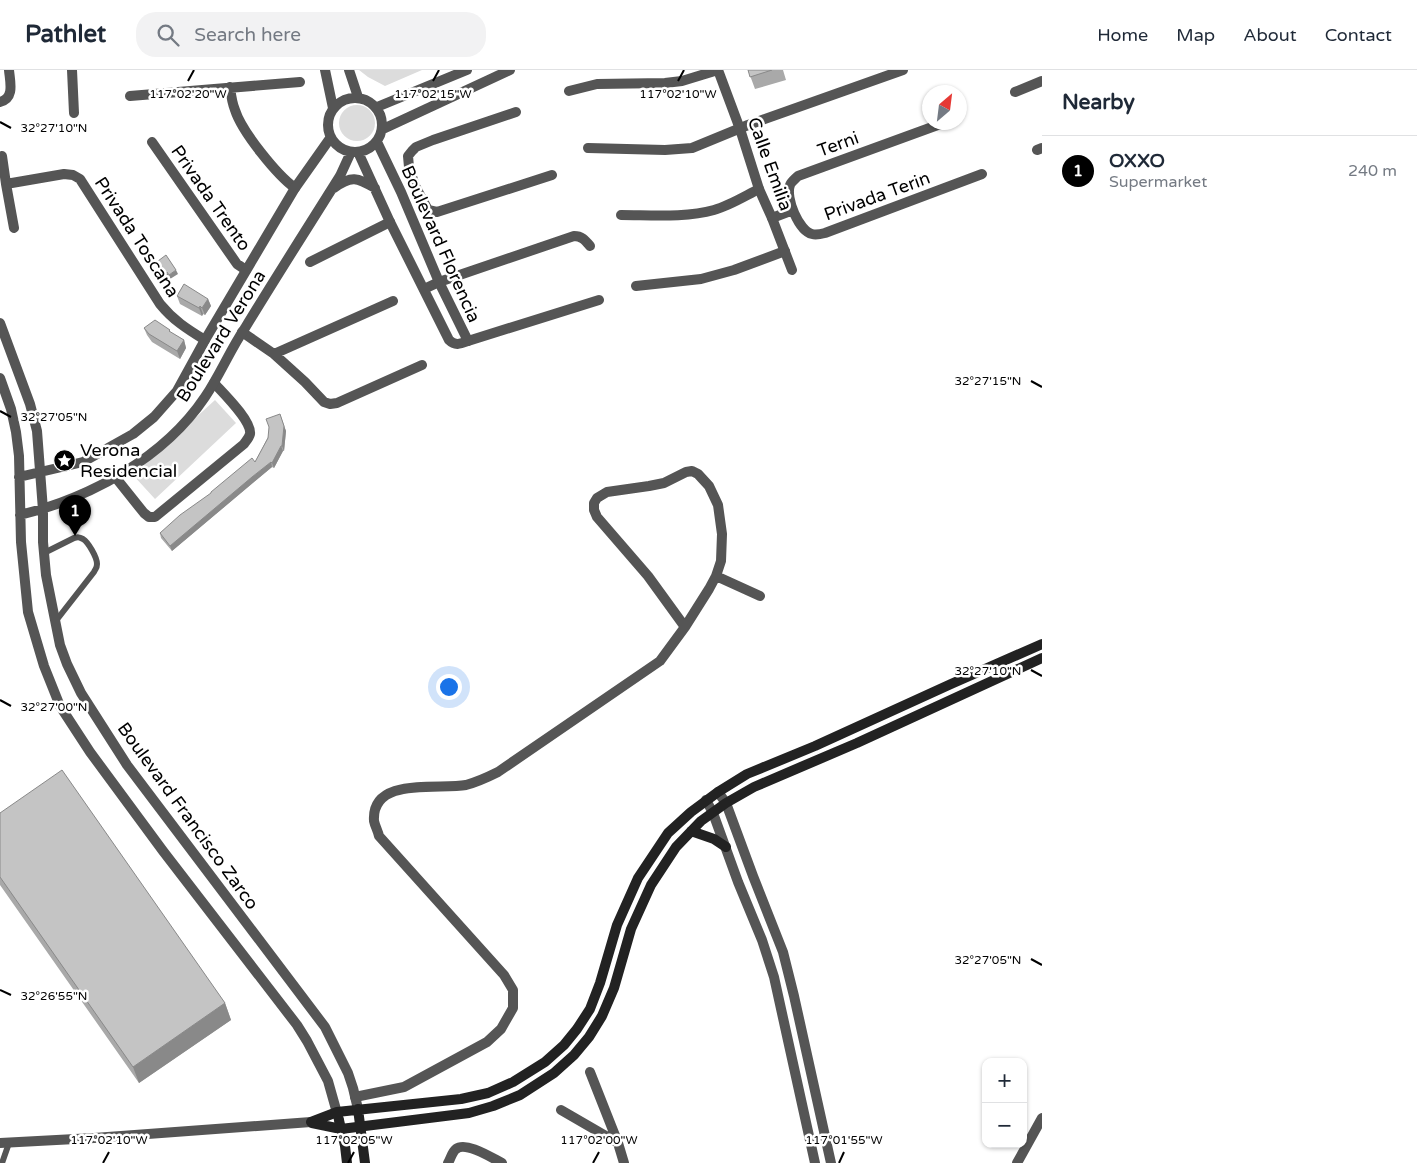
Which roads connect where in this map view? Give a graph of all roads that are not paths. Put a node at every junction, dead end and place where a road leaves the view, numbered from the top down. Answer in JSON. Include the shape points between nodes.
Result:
{"nodes":[{"id":1,"x":9,"y":70,"type":"edge"},
{"id":2,"x":72,"y":70,"type":"edge"},
{"id":3,"x":325,"y":70,"type":"edge"},
{"id":4,"x":349,"y":70,"type":"edge"},
{"id":5,"x":467,"y":70,"type":"edge"},
{"id":6,"x":510,"y":70,"type":"edge"},
{"id":7,"x":718,"y":70,"type":"edge"},
{"id":8,"x":903,"y":70,"type":"edge"},
{"id":9,"x":1042,"y":81,"type":"edge"},
{"id":10,"x":300,"y":82,"type":"dead end"},
{"id":11,"x":230,"y":87,"type":"junction"},
{"id":12,"x":568,"y":91,"type":"dead end"},
{"id":13,"x":1015,"y":92,"type":"dead end"},
{"id":14,"x":130,"y":96,"type":"dead end"},
{"id":15,"x":358,"y":97,"type":"junction"},
{"id":16,"x":0,"y":102,"type":"edge"},
{"id":17,"x":377,"y":107,"type":"junction"},
{"id":18,"x":333,"y":108,"type":"junction"},
{"id":19,"x":516,"y":112,"type":"dead end"},
{"id":20,"x":74,"y":113,"type":"dead end"},
{"id":21,"x":383,"y":129,"type":"junction"},
{"id":22,"x":740,"y":129,"type":"junction"},
{"id":23,"x":924,"y":130,"type":"edge"},
{"id":24,"x":331,"y":137,"type":"junction"},
{"id":25,"x":152,"y":142,"type":"dead end"},
{"id":26,"x":377,"y":142,"type":"junction"},
{"id":27,"x":588,"y":148,"type":"dead end"},
{"id":28,"x":354,"y":152,"type":"junction"},
{"id":29,"x":2,"y":156,"type":"dead end"},
{"id":30,"x":982,"y":174,"type":"dead end"},
{"id":31,"x":552,"y":175,"type":"dead end"},
{"id":32,"x":6,"y":184,"type":"junction"},
{"id":33,"x":415,"y":186,"type":"junction"},
{"id":34,"x":296,"y":188,"type":"junction"},
{"id":35,"x":375,"y":188,"type":"junction"},
{"id":36,"x":760,"y":189,"type":"junction"},
{"id":37,"x":332,"y":190,"type":"junction"},
{"id":38,"x":400,"y":192,"type":"junction"},
{"id":39,"x":793,"y":210,"type":"junction"},
{"id":40,"x":621,"y":215,"type":"dead end"},
{"id":41,"x":772,"y":218,"type":"junction"},
{"id":42,"x":390,"y":222,"type":"junction"},
{"id":43,"x":14,"y":228,"type":"dead end"},
{"id":44,"x":590,"y":246,"type":"dead end"},
{"id":45,"x":785,"y":251,"type":"junction"},
{"id":46,"x":310,"y":262,"type":"dead end"},
{"id":47,"x":246,"y":270,"type":"junction"},
{"id":48,"x":792,"y":270,"type":"dead end"},
{"id":49,"x":439,"y":282,"type":"junction"},
{"id":50,"x":636,"y":286,"type":"dead end"},
{"id":51,"x":424,"y":289,"type":"junction"},
{"id":52,"x":600,"y":300,"type":"dead end"},
{"id":53,"x":393,"y":301,"type":"dead end"},
{"id":54,"x":0,"y":323,"type":"edge"},
{"id":55,"x":242,"y":332,"type":"junction"},
{"id":56,"x":205,"y":340,"type":"junction"},
{"id":57,"x":468,"y":341,"type":"junction"},
{"id":58,"x":274,"y":354,"type":"junction"},
{"id":59,"x":422,"y":365,"type":"dead end"},
{"id":60,"x":0,"y":378,"type":"edge"},
{"id":61,"x":214,"y":382,"type":"junction"},
{"id":62,"x":41,"y":472,"type":"junction"},
{"id":63,"x":20,"y":476,"type":"junction"},
{"id":64,"x":116,"y":478,"type":"junction"},
{"id":65,"x":43,"y":510,"type":"junction"},
{"id":66,"x":20,"y":515,"type":"junction"},
{"id":67,"x":44,"y":554,"type":"junction"},
{"id":68,"x":716,"y":576,"type":"junction"},
{"id":69,"x":760,"y":596,"type":"dead end"},
{"id":70,"x":55,"y":623,"type":"junction"},
{"id":71,"x":685,"y":627,"type":"junction"},
{"id":72,"x":1042,"y":644,"type":"edge"},
{"id":73,"x":1042,"y":658,"type":"edge"},
{"id":74,"x":974,"y":674,"type":"junction"},
{"id":75,"x":980,"y":686,"type":"junction"},
{"id":76,"x":718,"y":792,"type":"junction"},
{"id":77,"x":706,"y":800,"type":"junction"},
{"id":78,"x":726,"y":803,"type":"junction"},
{"id":79,"x":713,"y":813,"type":"junction"},
{"id":80,"x":691,"y":831,"type":"junction"},
{"id":81,"x":726,"y":847,"type":"junction"},
{"id":82,"x":590,"y":1072,"type":"dead end"},
{"id":83,"x":355,"y":1098,"type":"junction"},
{"id":84,"x":358,"y":1109,"type":"junction"},
{"id":85,"x":561,"y":1110,"type":"dead end"},
{"id":86,"x":1042,"y":1118,"type":"edge"},
{"id":87,"x":339,"y":1120,"type":"junction"},
{"id":88,"x":311,"y":1122,"type":"junction"},
{"id":89,"x":360,"y":1126,"type":"junction"},
{"id":90,"x":5,"y":1143,"type":"edge"},
{"id":91,"x":618,"y":1143,"type":"junction"},
{"id":92,"x":2,"y":1163,"type":"edge"},
{"id":93,"x":347,"y":1163,"type":"edge"},
{"id":94,"x":365,"y":1163,"type":"edge"},
{"id":95,"x":448,"y":1163,"type":"edge"},
{"id":96,"x":502,"y":1163,"type":"edge"},
{"id":97,"x":624,"y":1163,"type":"edge"},
{"id":98,"x":815,"y":1163,"type":"edge"},
{"id":99,"x":831,"y":1163,"type":"edge"},
{"id":100,"x":1017,"y":1163,"type":"edge"}],
"edges":[{"from":1,"to":16,"type":"street","via":[[10,96]]},
{"from":2,"to":20,"type":"street"},
{"from":3,"to":18,"type":"street"},
{"from":4,"to":15,"type":"street"},
{"from":5,"to":17,"type":"street"},
{"from":6,"to":21,"type":"street"},
{"from":7,"to":12,"type":"street","via":[[682,81],[597,84]]},
{"from":7,"to":22,"type":"street","name":"Calle Emilia"},
{"from":8,"to":22,"type":"street"},
{"from":9,"to":13,"type":"street"},
{"from":10,"to":11,"type":"street"},
{"from":11,"to":14,"type":"street"},
{"from":11,"to":34,"type":"street","via":[[234,110],[241,124],[262,153]]},
{"from":15,"to":17,"type":"street"},
{"from":15,"to":18,"type":"street","via":[[349,98]]},
{"from":17,"to":21,"type":"street"},
{"from":18,"to":24,"type":"street","via":[[328,118]]},
{"from":19,"to":33,"type":"street","via":[[416,147],[408,156]]},
{"from":21,"to":26,"type":"street"},
{"from":22,"to":27,"type":"street","via":[[692,148]]},
{"from":22,"to":36,"type":"street","name":"Calle Emilia"},
{"from":23,"to":39,"type":"street","name":"Terni","via":[[798,176],[790,185]]},
{"from":24,"to":28,"type":"street","via":[[343,149]]},
{"from":24,"to":34,"type":"street","name":"Boulevard Verona"},
{"from":25,"to":47,"type":"street","name":"Privada Trento","via":[[237,264]]},
{"from":26,"to":28,"type":"street","via":[[366,150]]},
{"from":26,"to":38,"type":"street","name":"Boulevard Florencia"},
{"from":28,"to":35,"type":"street","name":"Boulevard Florencia"},
{"from":28,"to":37,"type":"street","name":"Boulevard Verona"},
{"from":29,"to":32,"type":"street"},
{"from":30,"to":39,"type":"street","name":"Privada Terin","via":[[818,234],[806,231]]},
{"from":31,"to":33,"type":"street","via":[[437,212],[428,210]]},
{"from":32,"to":43,"type":"street"},
{"from":32,"to":56,"type":"street","name":"Privada Toscana","via":[[64,174],[80,179],[160,304],[174,320]]},
{"from":33,"to":38,"type":"street"},
{"from":34,"to":47,"type":"street","name":"Boulevard Verona"},
{"from":35,"to":37,"type":"street","via":[[354,179],[343,181]]},
{"from":35,"to":42,"type":"street","name":"Boulevard Florencia"},
{"from":36,"to":40,"type":"street","via":[[703,213]]},
{"from":36,"to":41,"type":"street","name":"Calle Emilia"},
{"from":37,"to":55,"type":"street","name":"Boulevard Verona"},
{"from":38,"to":49,"type":"street","name":"Boulevard Florencia"},
{"from":39,"to":41,"type":"street"},
{"from":41,"to":45,"type":"street","name":"Calle Emilia"},
{"from":42,"to":46,"type":"street"},
{"from":42,"to":51,"type":"street","name":"Boulevard Florencia"},
{"from":44,"to":49,"type":"street","via":[[584,238],[574,236]]},
{"from":45,"to":48,"type":"street","name":"Calle Emilia"},
{"from":45,"to":50,"type":"street","via":[[708,277]]},
{"from":47,"to":56,"type":"street","name":"Boulevard Verona"},
{"from":49,"to":51,"type":"street"},
{"from":49,"to":57,"type":"street","name":"Boulevard Florencia"},
{"from":51,"to":57,"type":"street","name":"Boulevard Florencia","via":[[449,340],[456,344]]},
{"from":52,"to":57,"type":"street"},
{"from":53,"to":58,"type":"street"},
{"from":54,"to":62,"type":"street","name":"Boulevard Francisco Zarco","via":[[30,404],[37,431]]},
{"from":55,"to":58,"type":"street"},
{"from":55,"to":61,"type":"street","name":"Boulevard Verona"},
{"from":56,"to":62,"type":"street","name":"Boulevard Verona","via":[[177,391],[134,434],[83,462]]},
{"from":58,"to":59,"type":"street","via":[[324,402],[330,404]]},
{"from":60,"to":63,"type":"street","via":[[12,409]]},
{"from":61,"to":64,"type":"street","name":"Boulevard Verona","via":[[190,418],[174,434]]},
{"from":61,"to":64,"type":"street","via":[[250,428],[250,436],[244,444],[155,517],[144,513]]},
{"from":62,"to":63,"type":"street","name":"Boulevard Verona"},
{"from":62,"to":65,"type":"street","name":"Boulevard Francisco Zarco"},
{"from":63,"to":66,"type":"street"},
{"from":64,"to":65,"type":"street","name":"Boulevard Verona"},
{"from":65,"to":66,"type":"street","name":"Boulevard Verona"},
{"from":65,"to":67,"type":"street","name":"Boulevard Francisco Zarco"},
{"from":66,"to":87,"type":"street","via":[[28,612],[60,706],[163,851],[297,1025],[328,1081]]},
{"from":67,"to":70,"type":"street","name":"Boulevard Francisco Zarco"},
{"from":67,"to":70,"type":"lane","via":[[79,537],[87,543],[96,559],[96,568]]},
{"from":68,"to":69,"type":"street"},
{"from":68,"to":71,"type":"street"},
{"from":68,"to":71,"type":"street","via":[[721,561],[722,534],[718,505],[709,486],[698,474],[686,472],[664,483],[607,492],[597,498],[594,510],[597,517],[648,576]]},
{"from":70,"to":83,"type":"street","name":"Boulevard Francisco Zarco","via":[[67,664],[108,736],[325,1027],[348,1073]]},
{"from":71,"to":83,"type":"street","via":[[660,661],[498,772],[466,785],[412,787],[389,793],[381,799],[374,822],[379,836],[504,975],[513,990],[513,1008],[501,1028],[487,1042],[404,1088]]},
{"from":72,"to":74,"type":"main road"},
{"from":73,"to":75,"type":"main road"},
{"from":74,"to":75,"type":"main road"},
{"from":74,"to":76,"type":"main road","via":[[747,774]]},
{"from":75,"to":78,"type":"main road","via":[[754,787]]},
{"from":76,"to":77,"type":"main road"},
{"from":76,"to":78,"type":"street"},
{"from":77,"to":79,"type":"street"},
{"from":77,"to":84,"type":"main road","via":[[668,833],[638,878],[618,925],[590,1009],[564,1045],[551,1057],[513,1082],[488,1093],[461,1099]]},
{"from":78,"to":79,"type":"main road"},
{"from":78,"to":99,"type":"street","via":[[783,952]]},
{"from":79,"to":80,"type":"main road"},
{"from":79,"to":81,"type":"street"},
{"from":80,"to":81,"type":"main road"},
{"from":80,"to":89,"type":"main road","via":[[650,885],[631,929],[614,988],[602,1016],[574,1055],[554,1073],[520,1095],[469,1113]]},
{"from":81,"to":98,"type":"street","via":[[774,977]]},
{"from":82,"to":91,"type":"street"},
{"from":83,"to":84,"type":"street","name":"Boulevard Francisco Zarco"},
{"from":84,"to":87,"type":"main road"},
{"from":84,"to":89,"type":"main road","name":"Boulevard Francisco Zarco"},
{"from":85,"to":91,"type":"street"},
{"from":86,"to":100,"type":"street"},
{"from":87,"to":88,"type":"main road"},
{"from":87,"to":88,"type":"main road"},
{"from":87,"to":89,"type":"main road"},
{"from":87,"to":93,"type":"main road"},
{"from":88,"to":90,"type":"street"},
{"from":89,"to":94,"type":"main road","name":"Boulevard Francisco Zarco"},
{"from":90,"to":92,"type":"lane"},
{"from":91,"to":97,"type":"street"},
{"from":95,"to":96,"type":"street","via":[[454,1150],[460,1147],[469,1147]]}]}
